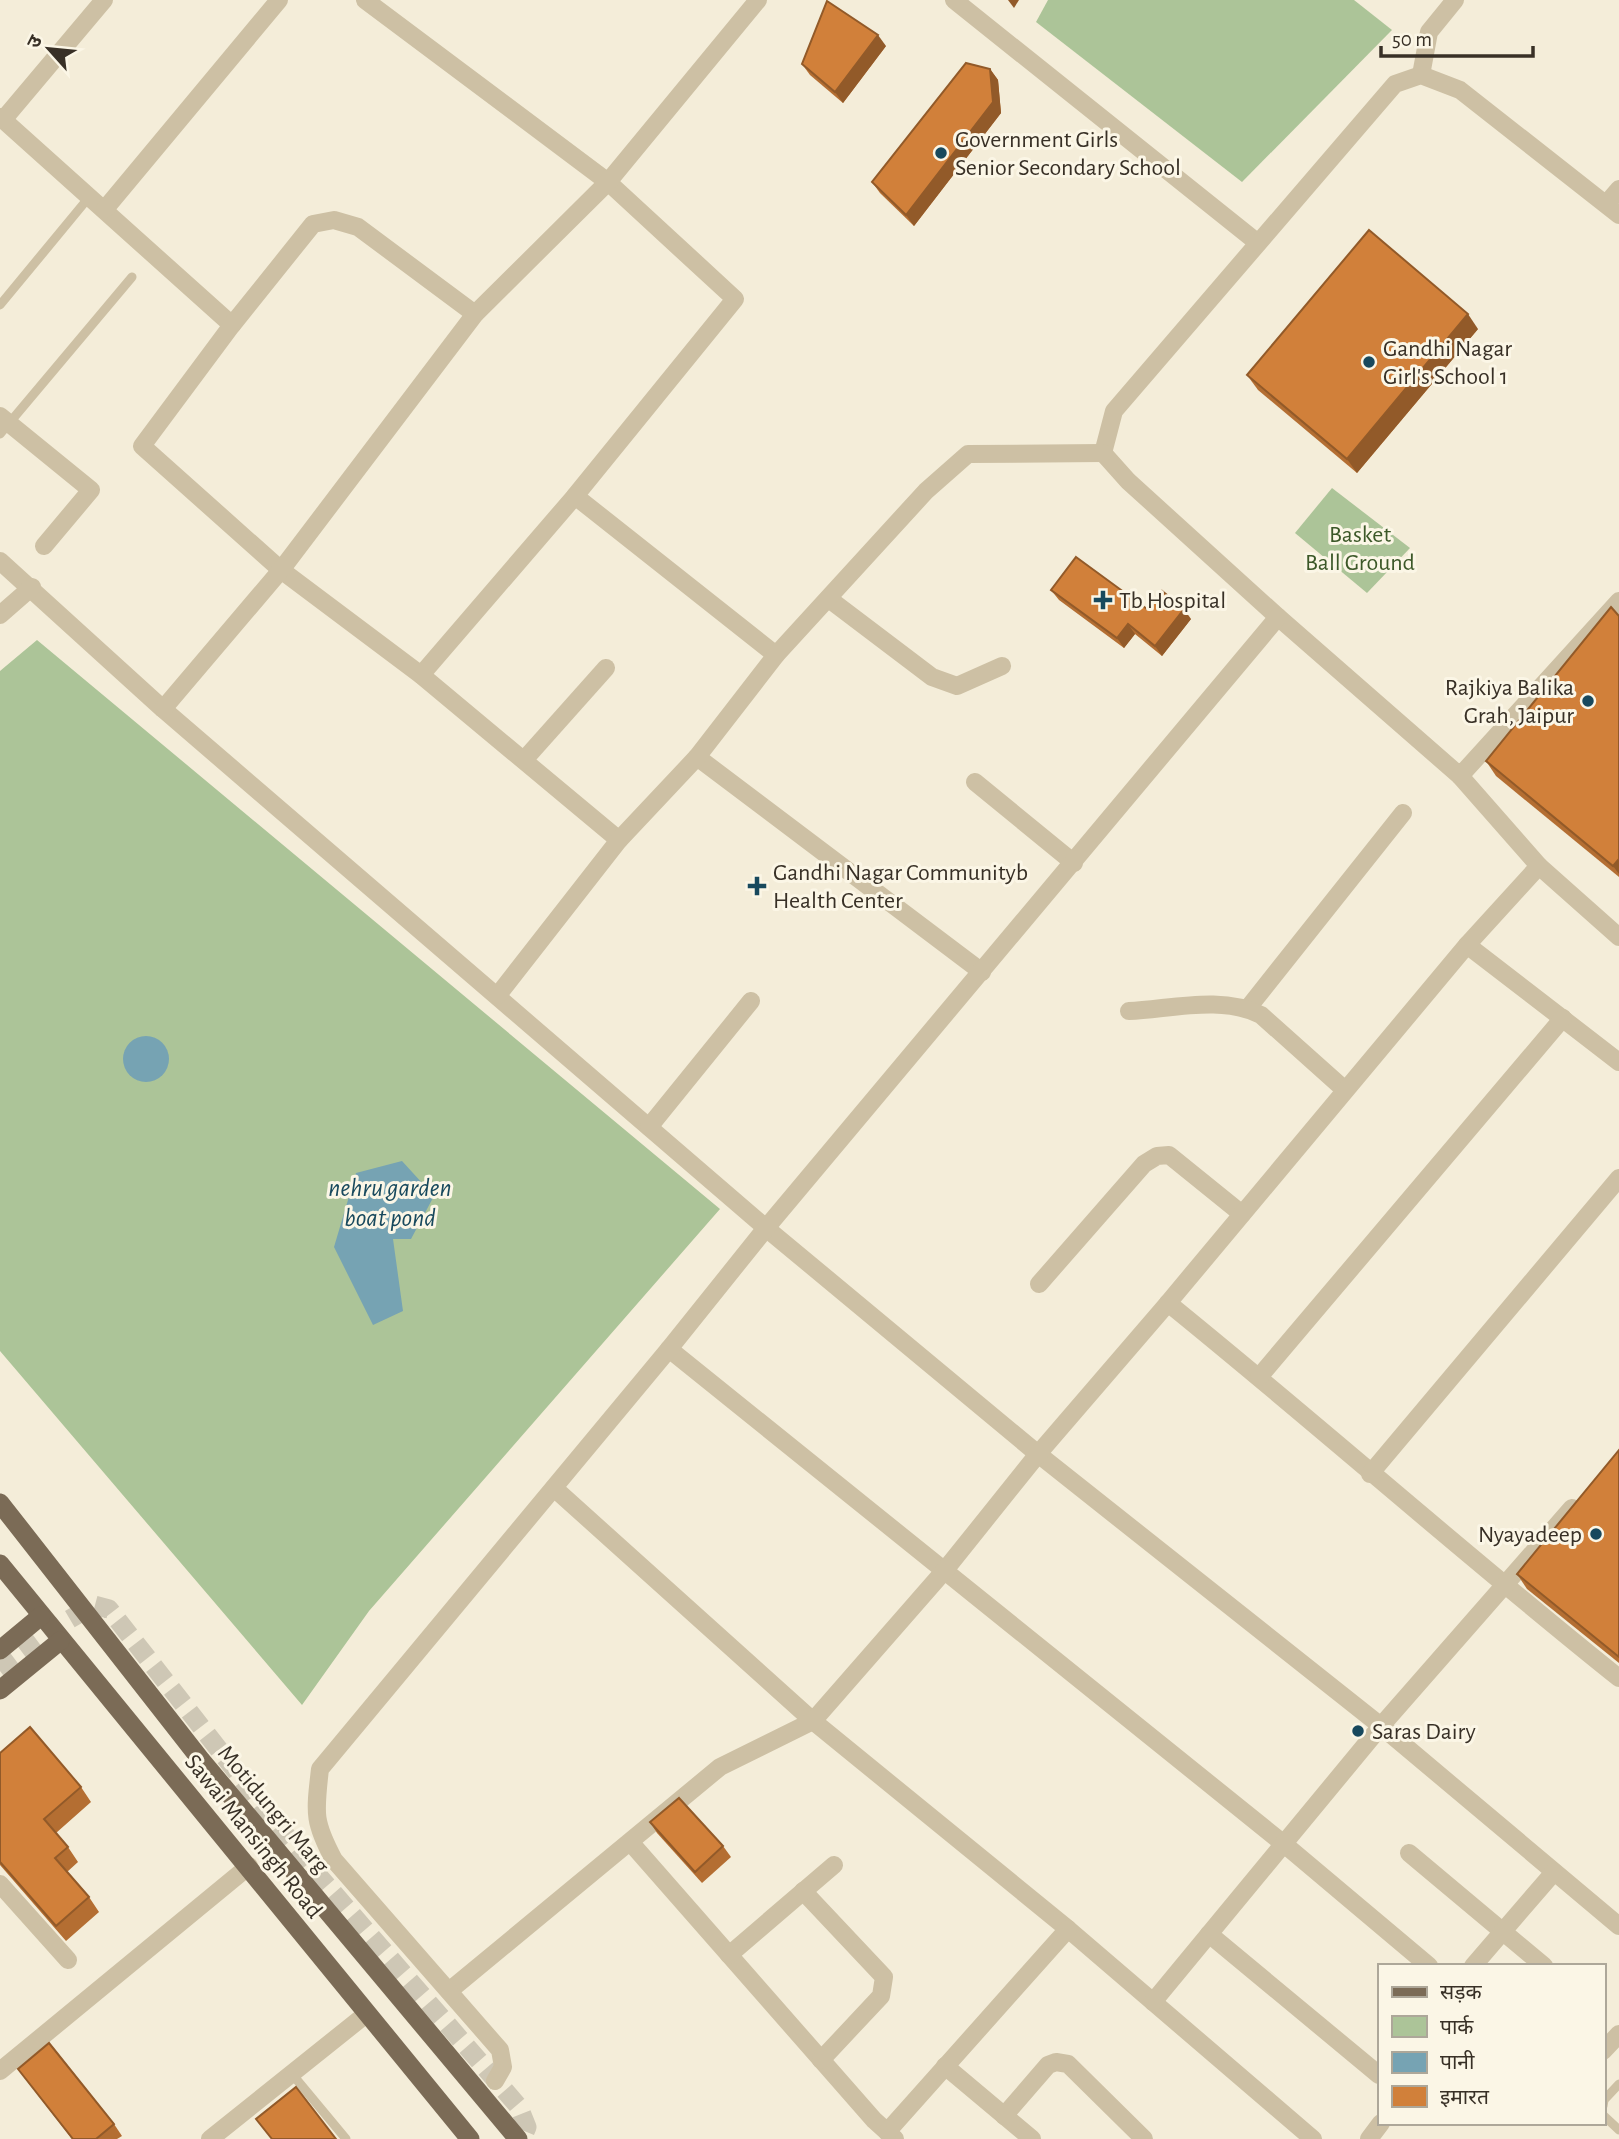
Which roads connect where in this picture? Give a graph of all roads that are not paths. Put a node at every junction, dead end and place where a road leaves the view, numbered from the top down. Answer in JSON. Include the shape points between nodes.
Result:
{"nodes":[{"id":1,"x":104,"y":0,"type":"edge"},
{"id":2,"x":279,"y":0,"type":"edge"},
{"id":3,"x":365,"y":0,"type":"edge"},
{"id":4,"x":758,"y":0,"type":"edge"},
{"id":5,"x":954,"y":0,"type":"edge"},
{"id":6,"x":1455,"y":0,"type":"edge"},
{"id":7,"x":1421,"y":75,"type":"junction"},
{"id":8,"x":2,"y":119,"type":"edge"},
{"id":9,"x":608,"y":182,"type":"junction"},
{"id":10,"x":1619,"y":189,"type":"edge"},
{"id":11,"x":90,"y":195,"type":"junction"},
{"id":12,"x":105,"y":209,"type":"junction"},
{"id":13,"x":1613,"y":209,"type":"edge"},
{"id":14,"x":1258,"y":243,"type":"junction"},
{"id":15,"x":132,"y":277,"type":"dead end"},
{"id":16,"x":0,"y":306,"type":"edge"},
{"id":17,"x":475,"y":314,"type":"junction"},
{"id":18,"x":232,"y":325,"type":"junction"},
{"id":19,"x":3,"y":425,"type":"edge"},
{"id":20,"x":1103,"y":453,"type":"junction"},
{"id":21,"x":575,"y":496,"type":"junction"},
{"id":22,"x":44,"y":546,"type":"dead end"},
{"id":23,"x":0,"y":561,"type":"edge"},
{"id":24,"x":281,"y":570,"type":"junction"},
{"id":25,"x":32,"y":587,"type":"junction"},
{"id":26,"x":830,"y":599,"type":"junction"},
{"id":27,"x":1619,"y":601,"type":"edge"},
{"id":28,"x":0,"y":615,"type":"edge"},
{"id":29,"x":1278,"y":617,"type":"junction"},
{"id":30,"x":776,"y":655,"type":"junction"},
{"id":31,"x":1002,"y":666,"type":"dead end"},
{"id":32,"x":606,"y":668,"type":"dead end"},
{"id":33,"x":421,"y":675,"type":"junction"},
{"id":34,"x":163,"y":709,"type":"junction"},
{"id":35,"x":696,"y":757,"type":"junction"},
{"id":36,"x":524,"y":760,"type":"junction"},
{"id":37,"x":1460,"y":776,"type":"junction"},
{"id":38,"x":975,"y":782,"type":"dead end"},
{"id":39,"x":1403,"y":813,"type":"dead end"},
{"id":40,"x":619,"y":841,"type":"junction"},
{"id":41,"x":1073,"y":863,"type":"junction"},
{"id":42,"x":1539,"y":866,"type":"junction"},
{"id":43,"x":1619,"y":937,"type":"edge"},
{"id":44,"x":1467,"y":945,"type":"junction"},
{"id":45,"x":982,"y":972,"type":"junction"},
{"id":46,"x":498,"y":995,"type":"junction"},
{"id":47,"x":751,"y":1001,"type":"dead end"},
{"id":48,"x":1248,"y":1008,"type":"junction"},
{"id":49,"x":1129,"y":1011,"type":"dead end"},
{"id":50,"x":1563,"y":1018,"type":"junction"},
{"id":51,"x":1619,"y":1062,"type":"edge"},
{"id":52,"x":1345,"y":1090,"type":"junction"},
{"id":53,"x":649,"y":1127,"type":"junction"},
{"id":54,"x":1619,"y":1178,"type":"edge"},
{"id":55,"x":1242,"y":1214,"type":"junction"},
{"id":56,"x":766,"y":1228,"type":"junction"},
{"id":57,"x":1039,"y":1284,"type":"dead end"},
{"id":58,"x":1168,"y":1303,"type":"junction"},
{"id":59,"x":669,"y":1349,"type":"junction"},
{"id":60,"x":1259,"y":1377,"type":"junction"},
{"id":61,"x":1038,"y":1454,"type":"junction"},
{"id":62,"x":1370,"y":1474,"type":"junction"},
{"id":63,"x":554,"y":1488,"type":"junction"},
{"id":64,"x":1584,"y":1494,"type":"edge"},
{"id":65,"x":0,"y":1503,"type":"edge"},
{"id":66,"x":945,"y":1570,"type":"junction"},
{"id":67,"x":4,"y":1576,"type":"edge"},
{"id":68,"x":1505,"y":1586,"type":"junction"},
{"id":69,"x":41,"y":1616,"type":"junction"},
{"id":70,"x":60,"y":1641,"type":"junction"},
{"id":71,"x":0,"y":1650,"type":"edge"},
{"id":72,"x":1619,"y":1678,"type":"edge"},
{"id":73,"x":0,"y":1690,"type":"edge"},
{"id":74,"x":813,"y":1721,"type":"junction"},
{"id":75,"x":1381,"y":1726,"type":"junction"},
{"id":76,"x":631,"y":1843,"type":"junction"},
{"id":77,"x":1284,"y":1844,"type":"junction"},
{"id":78,"x":1409,"y":1853,"type":"dead end"},
{"id":79,"x":249,"y":1866,"type":"junction"},
{"id":80,"x":834,"y":1866,"type":"dead end"},
{"id":81,"x":1553,"y":1872,"type":"junction"},
{"id":82,"x":0,"y":1884,"type":"edge"},
{"id":83,"x":803,"y":1891,"type":"junction"},
{"id":84,"x":1619,"y":1926,"type":"edge"},
{"id":85,"x":1068,"y":1929,"type":"junction"},
{"id":86,"x":1503,"y":1930,"type":"junction"},
{"id":87,"x":1209,"y":1934,"type":"junction"},
{"id":88,"x":729,"y":1955,"type":"junction"},
{"id":89,"x":68,"y":1960,"type":"dead end"},
{"id":90,"x":1427,"y":1964,"type":"edge"},
{"id":91,"x":1475,"y":1964,"type":"edge"},
{"id":92,"x":1542,"y":1964,"type":"edge"},
{"id":93,"x":449,"y":1991,"type":"junction"},
{"id":94,"x":1153,"y":2002,"type":"junction"},
{"id":95,"x":365,"y":2015,"type":"junction"},
{"id":96,"x":1619,"y":2034,"type":"edge"},
{"id":97,"x":1605,"y":2049,"type":"edge"},
{"id":98,"x":821,"y":2060,"type":"junction"},
{"id":99,"x":945,"y":2066,"type":"junction"},
{"id":100,"x":0,"y":2071,"type":"edge"},
{"id":101,"x":292,"y":2074,"type":"junction"},
{"id":102,"x":1378,"y":2075,"type":"edge"},
{"id":103,"x":495,"y":2081,"type":"dead end"},
{"id":104,"x":1619,"y":2084,"type":"edge"},
{"id":105,"x":1605,"y":2099,"type":"edge"},
{"id":106,"x":1004,"y":2116,"type":"junction"},
{"id":107,"x":1605,"y":2117,"type":"edge"},
{"id":108,"x":1619,"y":2130,"type":"edge"},
{"id":109,"x":891,"y":2136,"type":"edge"},
{"id":110,"x":1141,"y":2138,"type":"edge"},
{"id":111,"x":210,"y":2139,"type":"edge"},
{"id":112,"x":346,"y":2139,"type":"edge"},
{"id":113,"x":470,"y":2139,"type":"edge"},
{"id":114,"x":519,"y":2139,"type":"edge"},
{"id":115,"x":1032,"y":2139,"type":"edge"},
{"id":116,"x":1313,"y":2139,"type":"edge"}],
"edges":[{"from":1,"to":8,"type":"street"},
{"from":2,"to":12,"type":"street"},
{"from":3,"to":9,"type":"street"},
{"from":4,"to":9,"type":"street"},
{"from":5,"to":14,"type":"street"},
{"from":6,"to":7,"type":"street","via":[[1429,32]]},
{"from":7,"to":13,"type":"street","via":[[1460,90]]},
{"from":7,"to":14,"type":"street","via":[[1395,84]]},
{"from":8,"to":11,"type":"street"},
{"from":9,"to":17,"type":"street"},
{"from":9,"to":21,"type":"street","via":[[735,299]]},
{"from":10,"to":13,"type":"street"},
{"from":11,"to":12,"type":"street"},
{"from":11,"to":16,"type":"lane"},
{"from":12,"to":18,"type":"street"},
{"from":14,"to":20,"type":"street","via":[[1114,411]]},
{"from":15,"to":19,"type":"lane"},
{"from":17,"to":18,"type":"street","via":[[358,227],[334,220],[313,224]]},
{"from":17,"to":24,"type":"street"},
{"from":18,"to":24,"type":"street","via":[[142,446]]},
{"from":19,"to":22,"type":"street","via":[[91,490]]},
{"from":20,"to":26,"type":"street","via":[[968,454],[926,491]]},
{"from":20,"to":29,"type":"street"},
{"from":21,"to":30,"type":"street"},
{"from":21,"to":33,"type":"street"},
{"from":23,"to":25,"type":"street"},
{"from":24,"to":33,"type":"street"},
{"from":24,"to":34,"type":"street"},
{"from":25,"to":28,"type":"street"},
{"from":25,"to":34,"type":"street"},
{"from":26,"to":30,"type":"street"},
{"from":26,"to":31,"type":"street","via":[[932,677],[957,686]]},
{"from":27,"to":37,"type":"street"},
{"from":29,"to":37,"type":"street"},
{"from":29,"to":41,"type":"street"},
{"from":30,"to":35,"type":"street"},
{"from":32,"to":36,"type":"street"},
{"from":33,"to":36,"type":"street"},
{"from":34,"to":46,"type":"street"},
{"from":35,"to":40,"type":"street"},
{"from":35,"to":45,"type":"street"},
{"from":36,"to":40,"type":"street"},
{"from":37,"to":42,"type":"street"},
{"from":38,"to":41,"type":"street"},
{"from":39,"to":48,"type":"street"},
{"from":40,"to":46,"type":"street"},
{"from":41,"to":45,"type":"street"},
{"from":42,"to":43,"type":"street"},
{"from":42,"to":44,"type":"street"},
{"from":44,"to":50,"type":"street"},
{"from":44,"to":52,"type":"street"},
{"from":45,"to":56,"type":"street"},
{"from":46,"to":53,"type":"street"},
{"from":47,"to":53,"type":"street"},
{"from":48,"to":49,"type":"street","via":[[1215,1004]]},
{"from":48,"to":52,"type":"street"},
{"from":50,"to":51,"type":"street"},
{"from":50,"to":60,"type":"street"},
{"from":52,"to":55,"type":"street"},
{"from":53,"to":56,"type":"street"},
{"from":54,"to":62,"type":"street"},
{"from":55,"to":57,"type":"street","via":[[1169,1155],[1157,1156],[1144,1164]]},
{"from":55,"to":58,"type":"street"},
{"from":56,"to":59,"type":"street"},
{"from":56,"to":61,"type":"street"},
{"from":58,"to":60,"type":"street"},
{"from":58,"to":61,"type":"street"},
{"from":59,"to":63,"type":"street"},
{"from":59,"to":66,"type":"street"},
{"from":60,"to":62,"type":"street"},
{"from":61,"to":66,"type":"street"},
{"from":61,"to":75,"type":"street"},
{"from":62,"to":68,"type":"street"},
{"from":63,"to":74,"type":"street"},
{"from":63,"to":93,"type":"street","via":[[320,1769],[317,1830],[334,1860]]},
{"from":64,"to":68,"type":"street"},
{"from":65,"to":114,"type":"main road","name":"Motidungri Marg","via":[[201,1760]]},
{"from":66,"to":74,"type":"street"},
{"from":66,"to":77,"type":"street"},
{"from":67,"to":69,"type":"main road","name":"Sawai Mansingh Road"},
{"from":68,"to":72,"type":"street"},
{"from":68,"to":75,"type":"street"},
{"from":69,"to":70,"type":"main road","name":"Sawai Mansingh Road"},
{"from":69,"to":71,"type":"main road"},
{"from":70,"to":73,"type":"main road"},
{"from":70,"to":79,"type":"main road","name":"Sawai Mansingh Road"},
{"from":74,"to":76,"type":"street","via":[[720,1767]]},
{"from":74,"to":85,"type":"street"},
{"from":75,"to":77,"type":"street"},
{"from":75,"to":81,"type":"street"},
{"from":76,"to":88,"type":"street"},
{"from":76,"to":93,"type":"street"},
{"from":77,"to":87,"type":"street"},
{"from":77,"to":90,"type":"street"},
{"from":78,"to":86,"type":"street"},
{"from":79,"to":95,"type":"main road","name":"Sawai Mansingh Road"},
{"from":79,"to":100,"type":"street"},
{"from":80,"to":83,"type":"street"},
{"from":81,"to":84,"type":"street"},
{"from":81,"to":86,"type":"street"},
{"from":82,"to":89,"type":"street"},
{"from":83,"to":88,"type":"street"},
{"from":83,"to":98,"type":"street","via":[[884,1977],[881,1996]]},
{"from":85,"to":94,"type":"street"},
{"from":85,"to":99,"type":"street"},
{"from":86,"to":91,"type":"street"},
{"from":86,"to":92,"type":"street"},
{"from":87,"to":94,"type":"street"},
{"from":87,"to":102,"type":"street"},
{"from":88,"to":98,"type":"street"},
{"from":93,"to":103,"type":"street","via":[[500,2050],[503,2067]]},
{"from":94,"to":116,"type":"street"},
{"from":95,"to":101,"type":"street"},
{"from":95,"to":113,"type":"main road","name":"Sawai Mansingh Road"},
{"from":96,"to":97,"type":"street"},
{"from":98,"to":109,"type":"street"},
{"from":99,"to":106,"type":"street"},
{"from":99,"to":109,"type":"street"},
{"from":101,"to":111,"type":"street"},
{"from":101,"to":112,"type":"lane"},
{"from":104,"to":105,"type":"lane"},
{"from":106,"to":110,"type":"street","via":[[1048,2065],[1056,2062],[1068,2064]]},
{"from":106,"to":115,"type":"street"},
{"from":107,"to":108,"type":"lane"}]}
